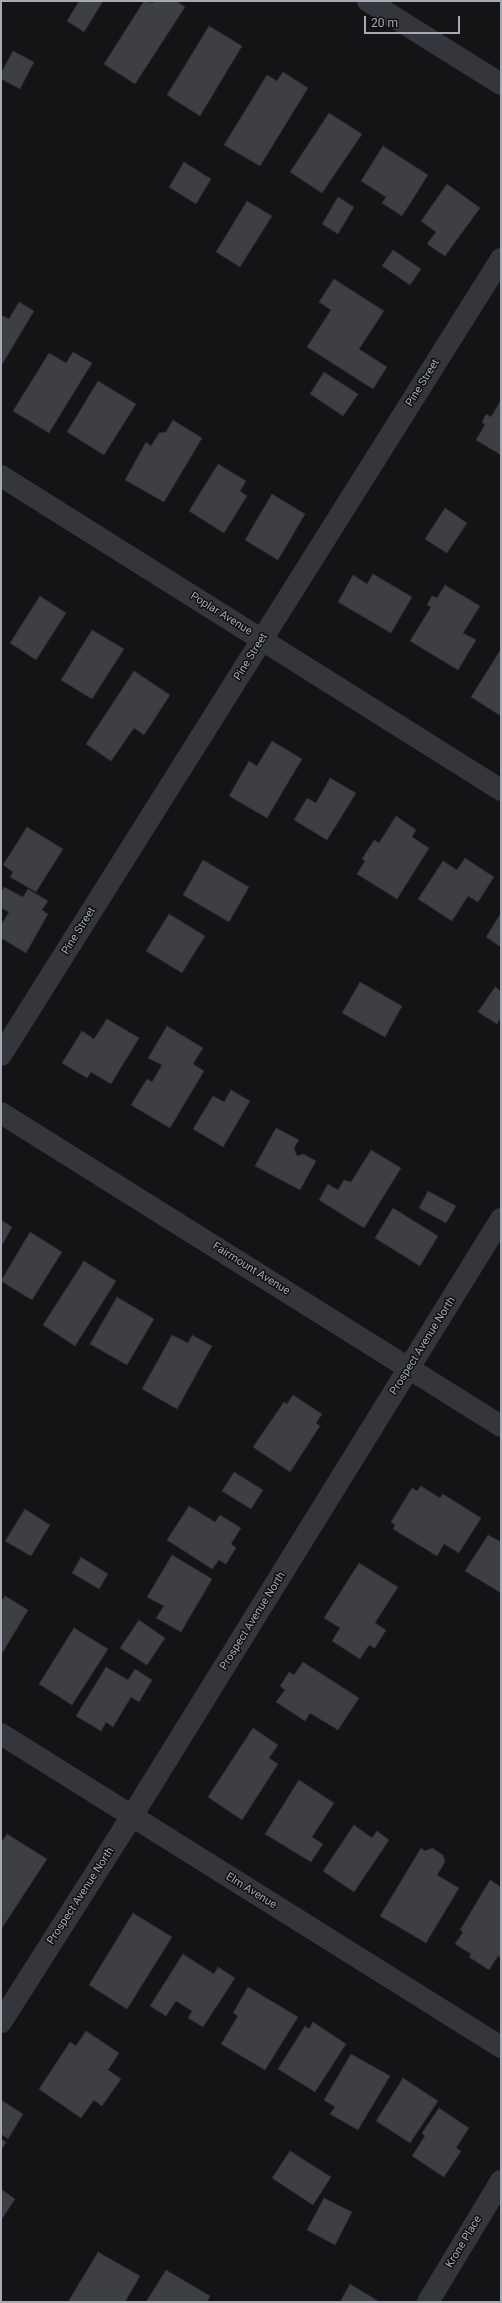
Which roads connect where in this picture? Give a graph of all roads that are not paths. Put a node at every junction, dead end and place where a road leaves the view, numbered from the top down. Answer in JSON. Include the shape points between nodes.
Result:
{"nodes":[{"id":1,"x":368,"y":1,"type":"edge"},
{"id":2,"x":501,"y":84,"type":"edge"},
{"id":3,"x":501,"y":259,"type":"edge"},
{"id":4,"x":1,"y":476,"type":"edge"},
{"id":5,"x":262,"y":640,"type":"junction"},
{"id":6,"x":501,"y":790,"type":"edge"},
{"id":7,"x":1,"y":1055,"type":"edge"},
{"id":8,"x":1,"y":1113,"type":"edge"},
{"id":9,"x":501,"y":1219,"type":"edge"},
{"id":10,"x":409,"y":1368,"type":"junction"},
{"id":11,"x":501,"y":1426,"type":"edge"},
{"id":12,"x":1,"y":1734,"type":"edge"},
{"id":13,"x":132,"y":1816,"type":"junction"},
{"id":14,"x":1,"y":2022,"type":"edge"},
{"id":15,"x":501,"y":2047,"type":"edge"},
{"id":16,"x":501,"y":2181,"type":"edge"},
{"id":17,"x":428,"y":2302,"type":"edge"}],
"edges":[{"from":1,"to":2,"type":"street"},
{"from":3,"to":5,"type":"street","name":"Pine Street"},
{"from":4,"to":5,"type":"street","name":"Poplar Avenue"},
{"from":5,"to":6,"type":"street","name":"Poplar Avenue"},
{"from":5,"to":7,"type":"street","name":"Pine Street"},
{"from":8,"to":10,"type":"street","name":"Fairmount Avenue"},
{"from":9,"to":10,"type":"street","name":"Prospect Avenue North"},
{"from":10,"to":11,"type":"street","name":"Fairmount Avenue"},
{"from":10,"to":13,"type":"street","name":"Prospect Avenue North"},
{"from":12,"to":13,"type":"street","name":"Elm Avenue"},
{"from":13,"to":14,"type":"street","name":"Prospect Avenue North"},
{"from":13,"to":15,"type":"street","name":"Elm Avenue"},
{"from":16,"to":17,"type":"street","name":"Krone Place"}]}
